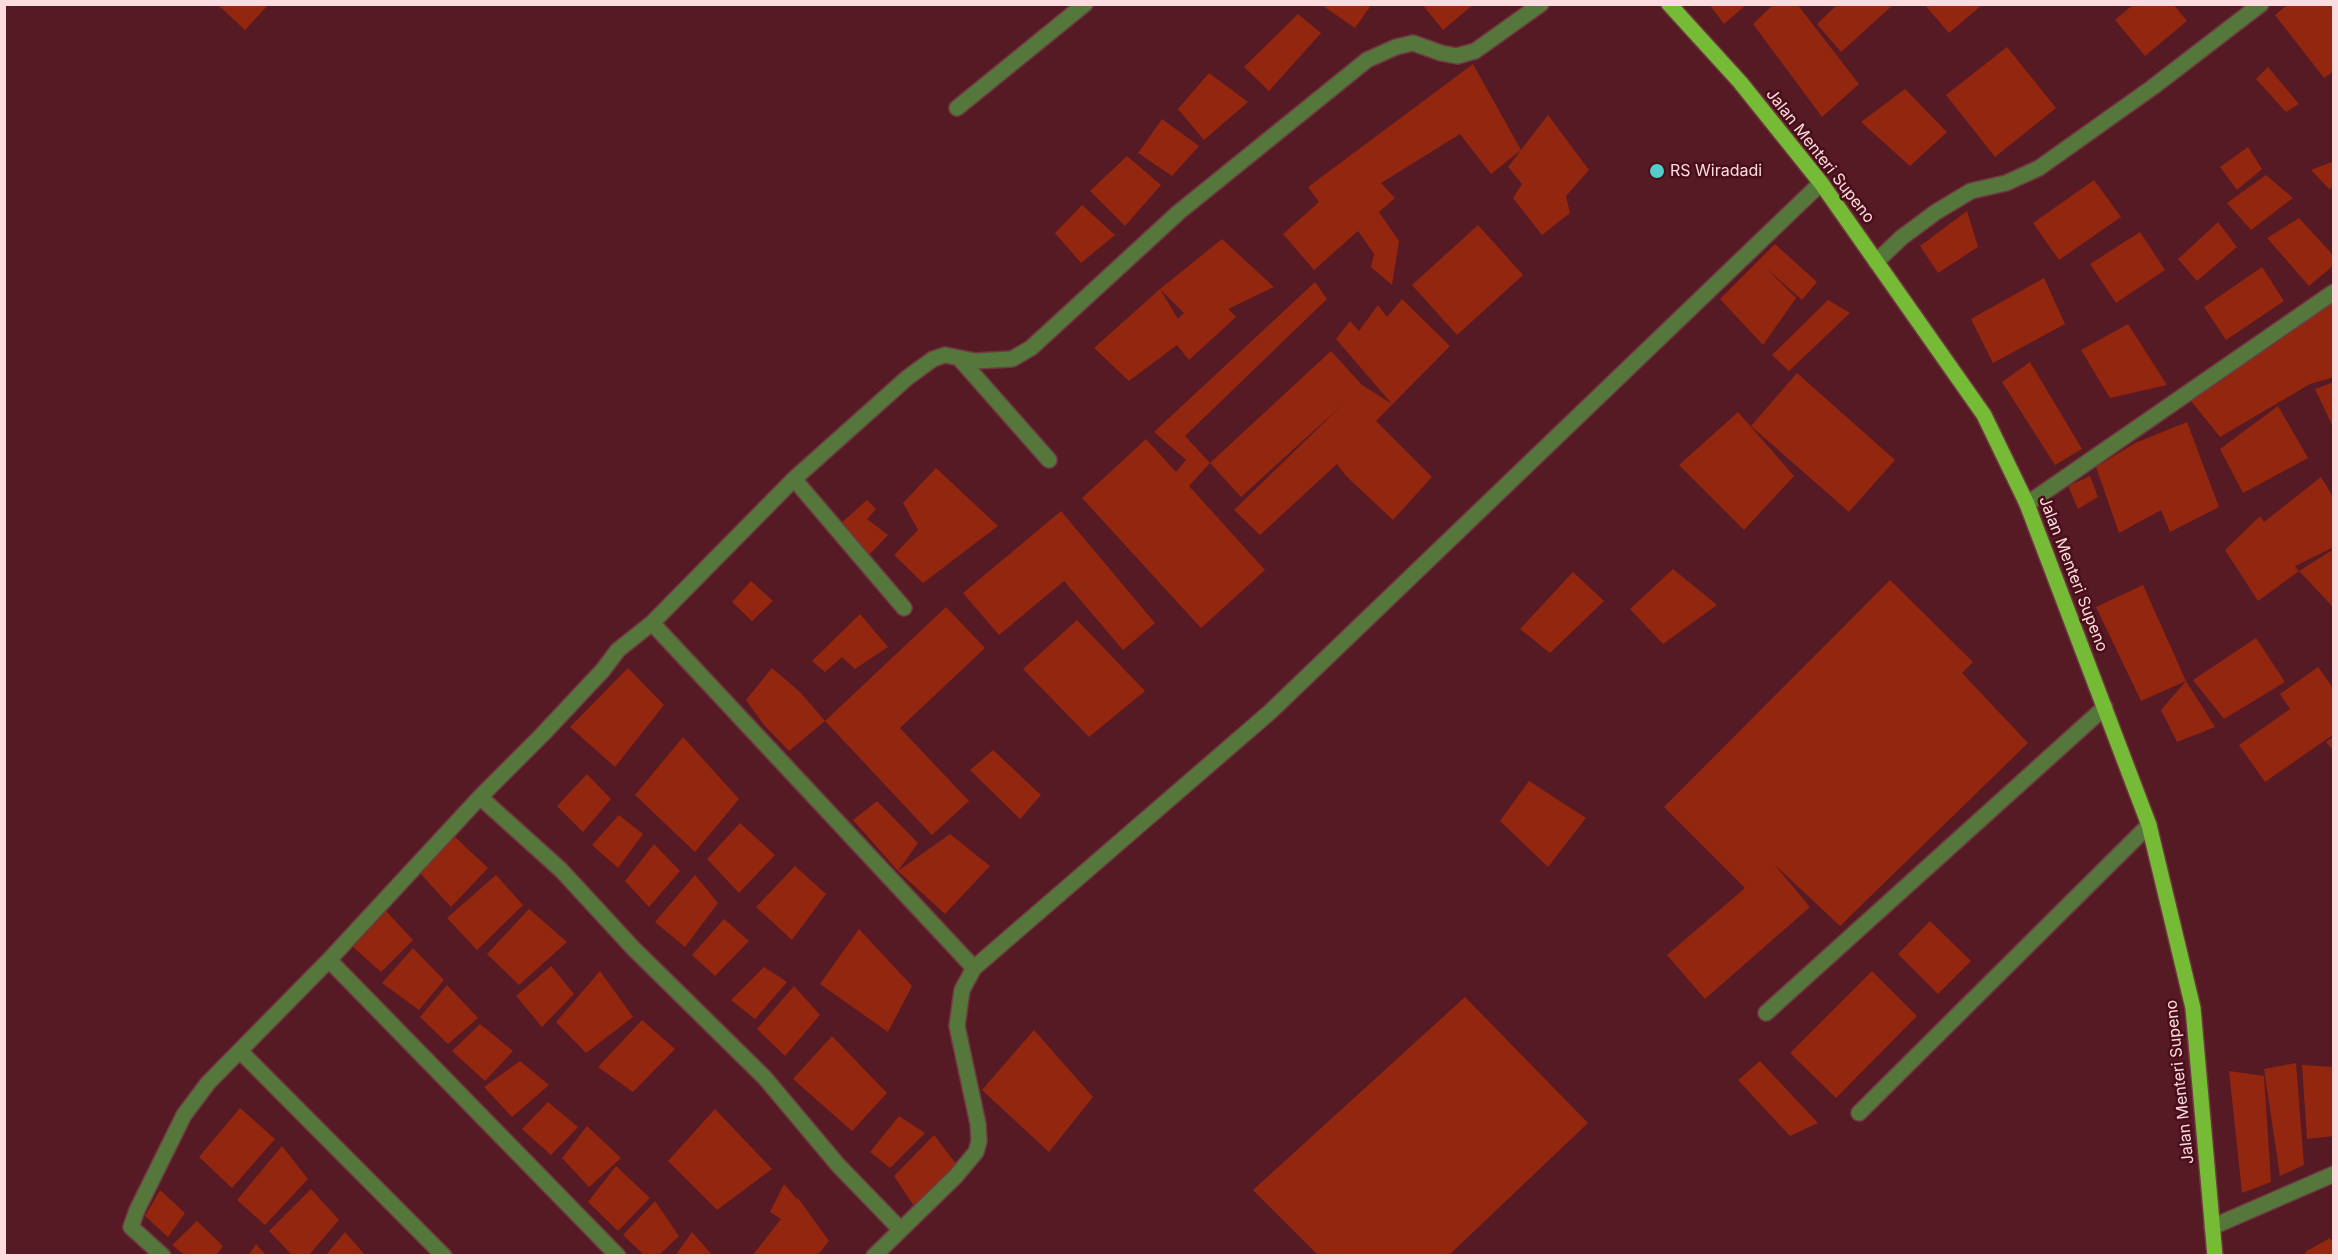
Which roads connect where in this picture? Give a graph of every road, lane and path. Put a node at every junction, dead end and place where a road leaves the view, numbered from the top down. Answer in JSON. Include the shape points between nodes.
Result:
{"nodes":[{"id":1,"x":1085,"y":4,"type":"edge"},
{"id":2,"x":1541,"y":4,"type":"edge"},
{"id":3,"x":1669,"y":4,"type":"edge"},
{"id":4,"x":2261,"y":4,"type":"edge"},
{"id":5,"x":957,"y":108,"type":"dead end"},
{"id":6,"x":1821,"y":183,"type":"junction"},
{"id":7,"x":1876,"y":262,"type":"junction"},
{"id":8,"x":2334,"y":292,"type":"edge"},
{"id":9,"x":959,"y":358,"type":"junction"},
{"id":10,"x":1048,"y":460,"type":"dead end"},
{"id":11,"x":794,"y":479,"type":"junction"},
{"id":12,"x":2027,"y":504,"type":"junction"},
{"id":13,"x":904,"y":608,"type":"dead end"},
{"id":14,"x":652,"y":622,"type":"junction"},
{"id":15,"x":2105,"y":707,"type":"junction"},
{"id":16,"x":480,"y":797,"type":"junction"},
{"id":17,"x":2149,"y":825,"type":"junction"},
{"id":18,"x":328,"y":960,"type":"junction"},
{"id":19,"x":974,"y":968,"type":"junction"},
{"id":20,"x":1766,"y":1012,"type":"dead end"},
{"id":21,"x":240,"y":1051,"type":"junction"},
{"id":22,"x":1859,"y":1113,"type":"dead end"},
{"id":23,"x":2334,"y":1174,"type":"edge"},
{"id":24,"x":2212,"y":1227,"type":"junction"},
{"id":25,"x":900,"y":1229,"type":"junction"},
{"id":26,"x":163,"y":1256,"type":"edge"},
{"id":27,"x":444,"y":1256,"type":"edge"},
{"id":28,"x":618,"y":1256,"type":"edge"},
{"id":29,"x":874,"y":1256,"type":"edge"},
{"id":30,"x":2215,"y":1256,"type":"edge"}],
"edges":[{"from":1,"to":5,"type":"street"},
{"from":2,"to":9,"type":"street","via":[[1475,51],[1457,56],[1413,43],[1367,60],[1179,212],[1031,348],[1012,359]]},
{"from":3,"to":6,"type":"main road","name":"Jalan Menteri Supeno","via":[[1740,82]]},
{"from":4,"to":7,"type":"street","via":[[2039,168],[2006,183],[1971,191],[1901,237]]},
{"from":6,"to":7,"type":"main road","name":"Jalan Menteri Supeno"},
{"from":6,"to":19,"type":"street","via":[[1270,712]]},
{"from":7,"to":12,"type":"main road","name":"Jalan Menteri Supeno","via":[[1984,415]]},
{"from":8,"to":12,"type":"street"},
{"from":9,"to":10,"type":"street"},
{"from":9,"to":11,"type":"street","via":[[933,358]]},
{"from":11,"to":13,"type":"street"},
{"from":11,"to":14,"type":"street"},
{"from":12,"to":15,"type":"main road","name":"Jalan Menteri Supeno"},
{"from":14,"to":16,"type":"street","via":[[618,650]]},
{"from":14,"to":19,"type":"street"},
{"from":15,"to":17,"type":"main road","name":"Jalan Menteri Supeno"},
{"from":15,"to":20,"type":"street"},
{"from":16,"to":18,"type":"street"},
{"from":16,"to":25,"type":"street","via":[[561,870],[633,948],[765,1078],[838,1165]]},
{"from":17,"to":22,"type":"street"},
{"from":17,"to":24,"type":"main road","name":"Jalan Menteri Supeno","via":[[2193,1008]]},
{"from":18,"to":21,"type":"street"},
{"from":18,"to":28,"type":"street"},
{"from":19,"to":25,"type":"street","via":[[962,990],[957,1026],[978,1124],[976,1152]]},
{"from":21,"to":26,"type":"street","via":[[208,1083],[184,1115],[137,1210],[131,1227]]},
{"from":21,"to":27,"type":"street"},
{"from":23,"to":24,"type":"street"},
{"from":24,"to":30,"type":"main road","name":"Jalan Menteri Supeno"},
{"from":25,"to":29,"type":"street"}]}
